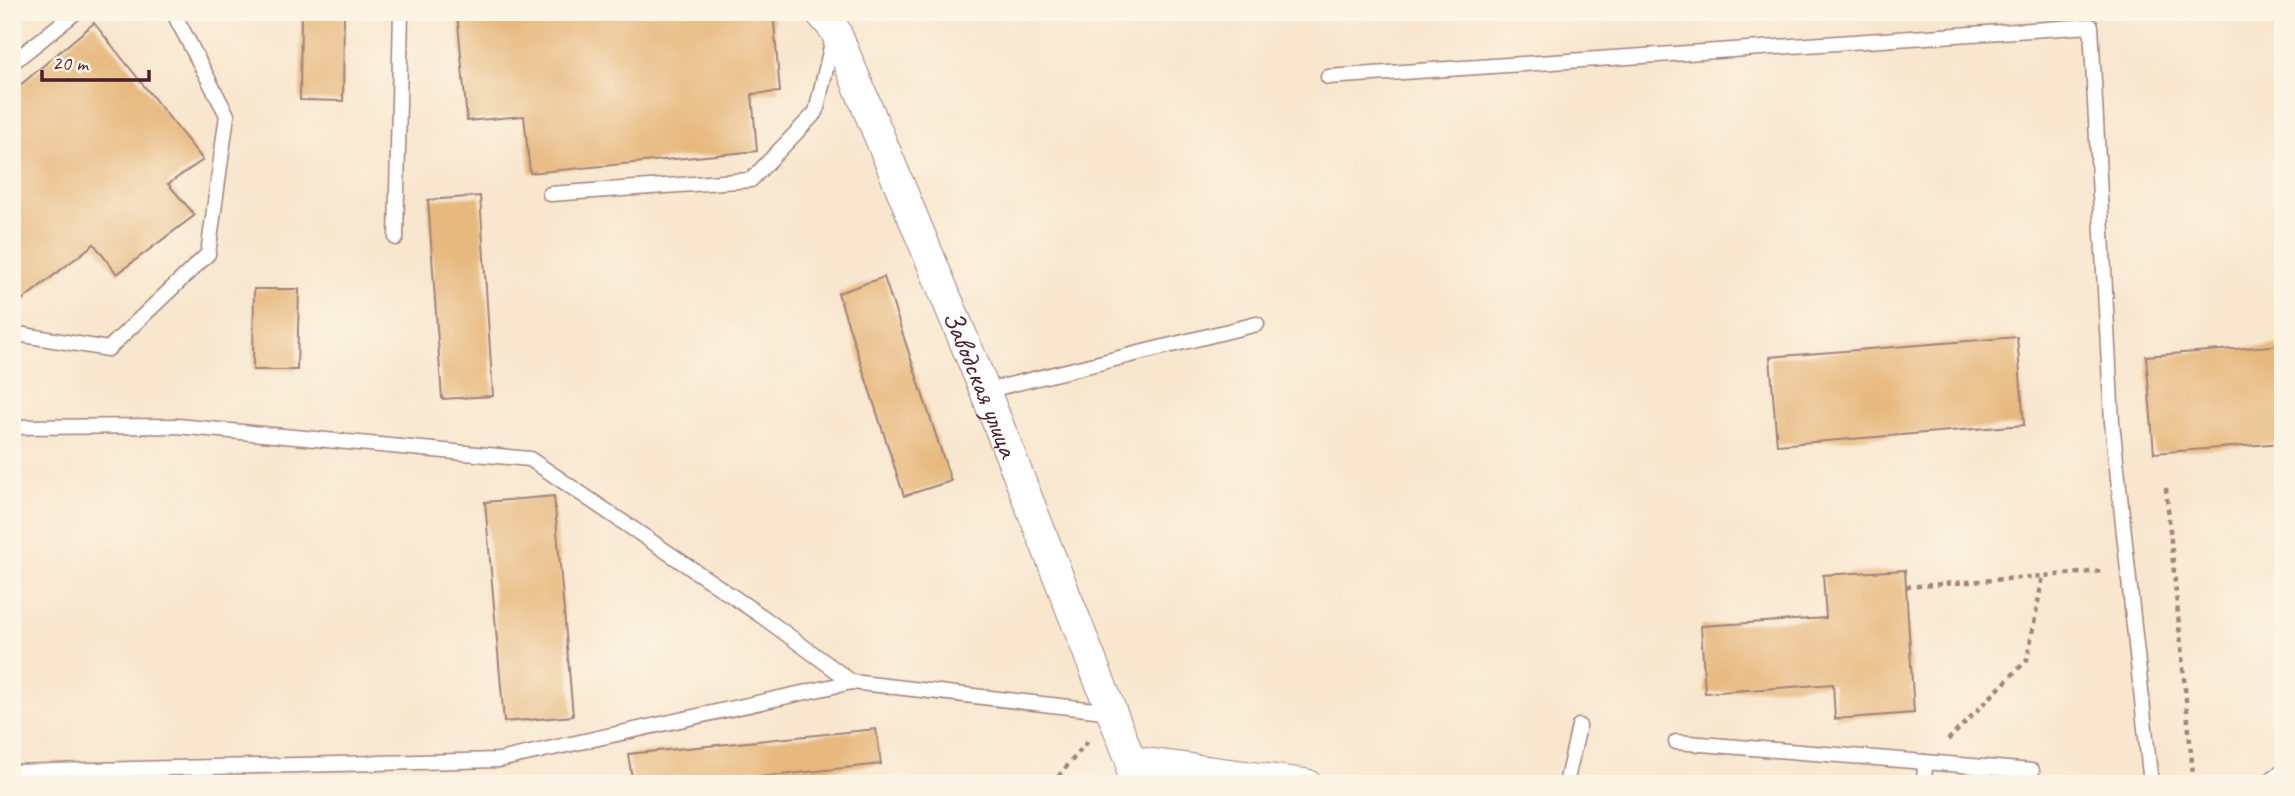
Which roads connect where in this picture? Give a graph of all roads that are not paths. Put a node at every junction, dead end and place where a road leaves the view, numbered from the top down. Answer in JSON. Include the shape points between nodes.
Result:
{"nodes":[{"id":1,"x":76,"y":12,"type":"edge"},
{"id":2,"x":173,"y":12,"type":"edge"},
{"id":3,"x":401,"y":12,"type":"edge"},
{"id":4,"x":827,"y":21,"type":"edge"},
{"id":5,"x":12,"y":63,"type":"edge"},
{"id":6,"x":1328,"y":77,"type":"dead end"},
{"id":7,"x":550,"y":194,"type":"dead end"},
{"id":8,"x":396,"y":237,"type":"dead end"},
{"id":9,"x":1257,"y":324,"type":"dead end"},
{"id":10,"x":12,"y":333,"type":"edge"},
{"id":11,"x":985,"y":391,"type":"junction"},
{"id":12,"x":12,"y":427,"type":"edge"},
{"id":13,"x":852,"y":682,"type":"junction"},
{"id":14,"x":1112,"y":712,"type":"junction"},
{"id":15,"x":1579,"y":726,"type":"dead end"},
{"id":16,"x":1676,"y":742,"type":"dead end"},
{"id":17,"x":1925,"y":762,"type":"junction"},
{"id":18,"x":2032,"y":771,"type":"dead end"},
{"id":19,"x":2283,"y":771,"type":"edge"},
{"id":20,"x":12,"y":772,"type":"edge"},
{"id":21,"x":1131,"y":772,"type":"edge"},
{"id":22,"x":1306,"y":784,"type":"edge"},
{"id":23,"x":1566,"y":784,"type":"edge"},
{"id":24,"x":1924,"y":784,"type":"edge"},
{"id":25,"x":2151,"y":784,"type":"edge"},
{"id":26,"x":2265,"y":784,"type":"edge"}],
"edges":[{"from":1,"to":5,"type":"lane"},
{"from":2,"to":10,"type":"lane","via":[[227,115],[208,254],[107,349]]},
{"from":3,"to":8,"type":"lane"},
{"from":4,"to":7,"type":"lane","via":[[816,112],[751,180]]},
{"from":4,"to":11,"type":"street","name":"Заводская улица"},
{"from":6,"to":25,"type":"lane","via":[[2091,26],[2112,422]]},
{"from":9,"to":11,"type":"lane"},
{"from":11,"to":14,"type":"street","name":"Заводская улица"},
{"from":12,"to":13,"type":"lane","via":[[177,426],[530,459]]},
{"from":13,"to":14,"type":"lane"},
{"from":13,"to":20,"type":"lane","via":[[499,760]]},
{"from":14,"to":21,"type":"street","name":"Заводская улица"},
{"from":15,"to":23,"type":"lane"},
{"from":16,"to":17,"type":"lane"},
{"from":17,"to":18,"type":"lane"},
{"from":17,"to":24,"type":"lane"},
{"from":19,"to":26,"type":"lane"},
{"from":21,"to":22,"type":"street","name":"Заводская улица"}]}
